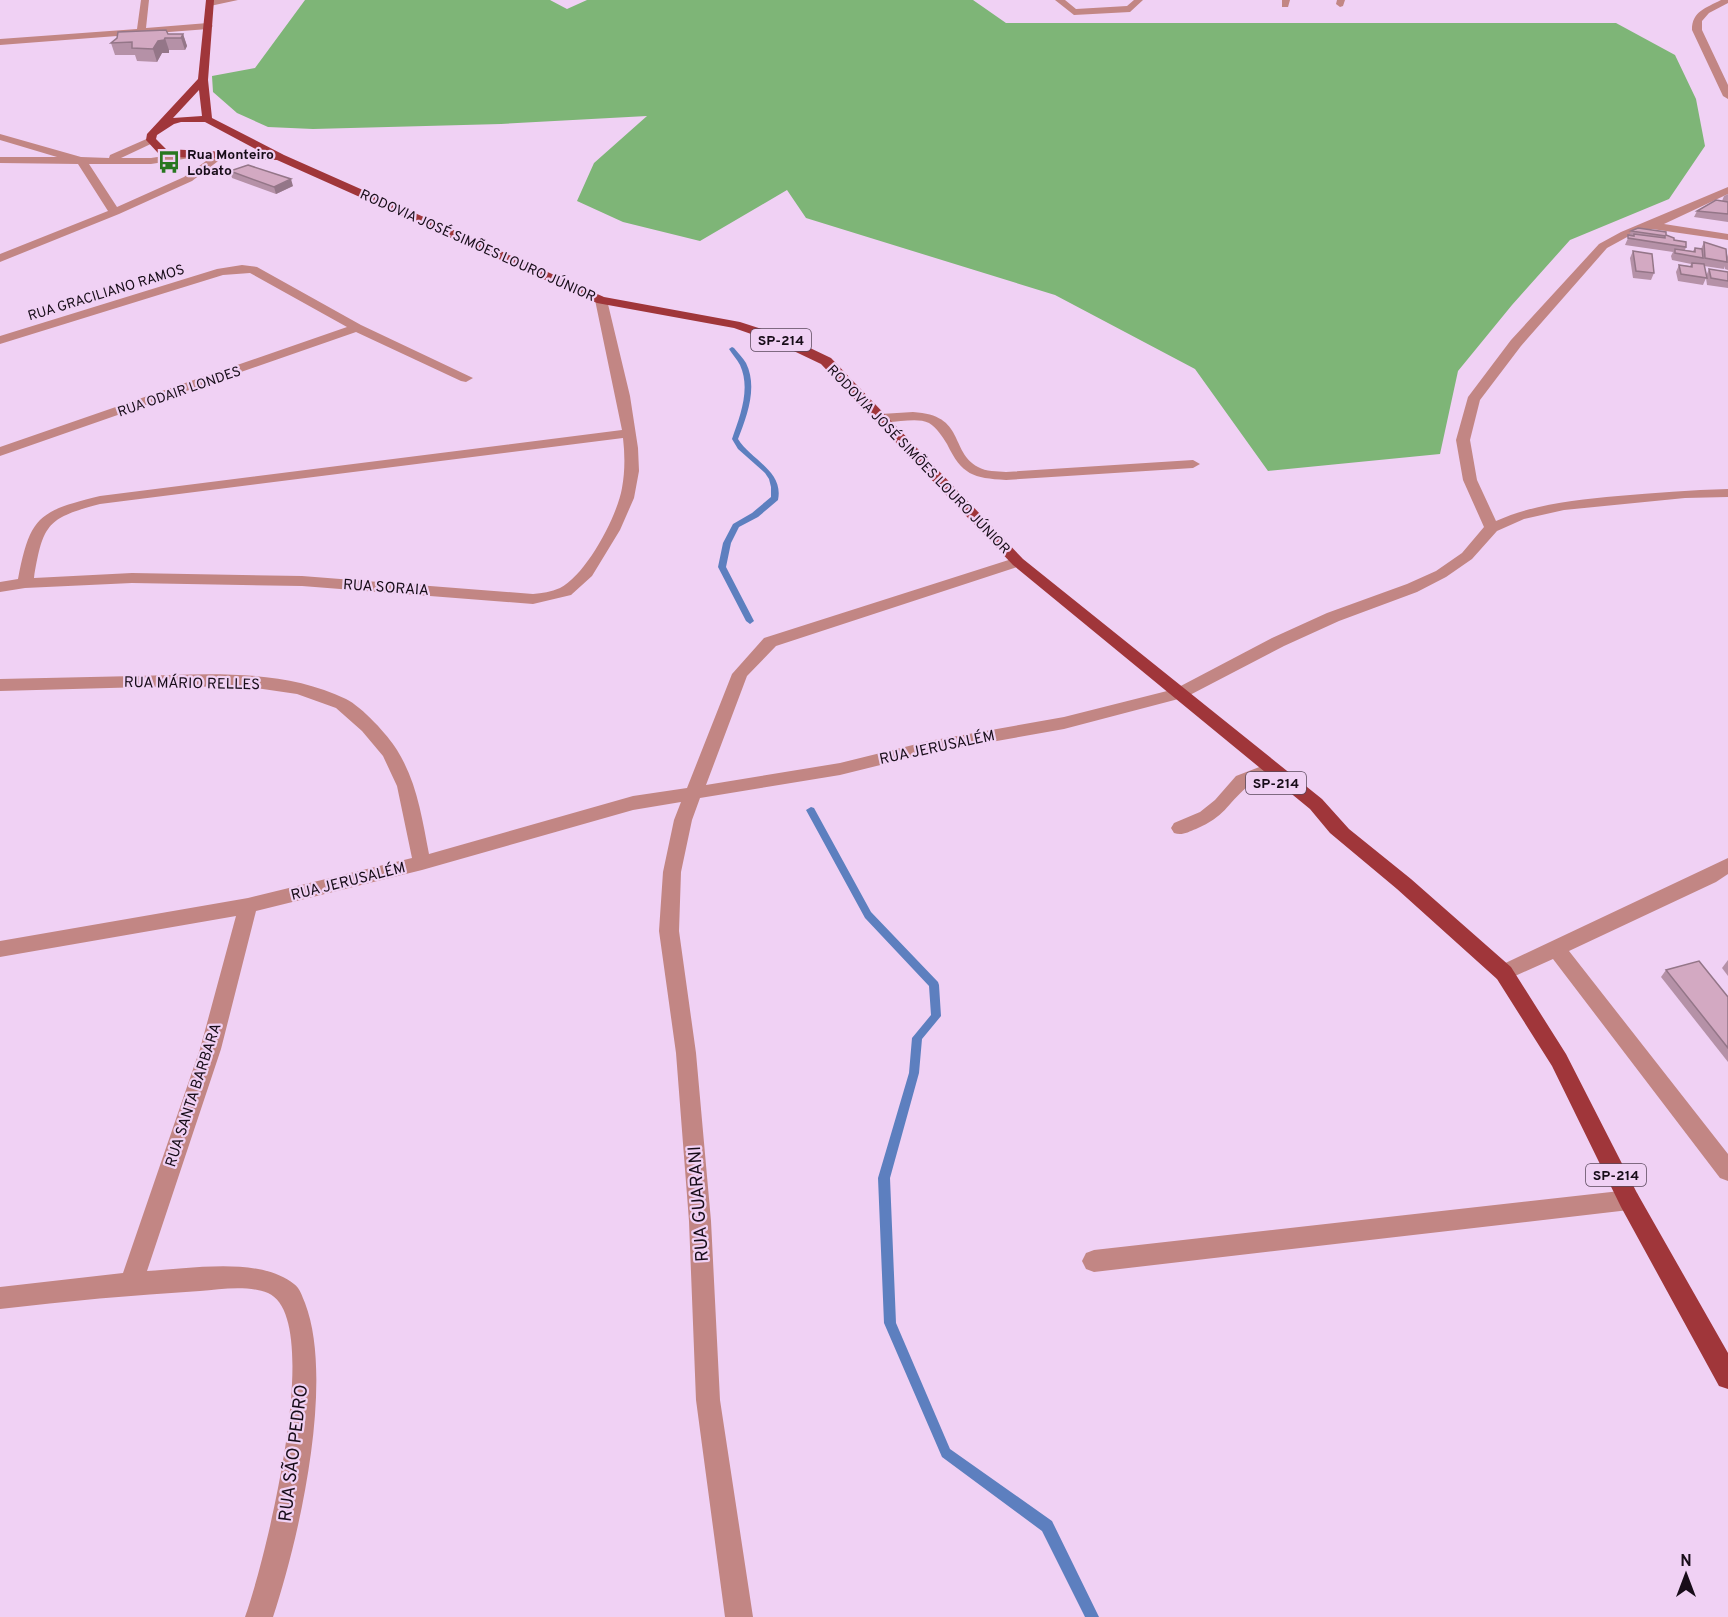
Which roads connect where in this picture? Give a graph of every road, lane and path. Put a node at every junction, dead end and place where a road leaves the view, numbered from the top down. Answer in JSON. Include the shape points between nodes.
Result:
{"nodes":[{"id":1,"x":145,"y":0,"type":"edge"},
{"id":2,"x":234,"y":0,"type":"edge"},
{"id":3,"x":1059,"y":0,"type":"edge"},
{"id":4,"x":1139,"y":0,"type":"edge"},
{"id":5,"x":1728,"y":0,"type":"edge"},
{"id":6,"x":210,"y":1,"type":"edge"},
{"id":7,"x":208,"y":26,"type":"junction"},
{"id":8,"x":141,"y":31,"type":"junction"},
{"id":9,"x":0,"y":42,"type":"edge"},
{"id":10,"x":24,"y":42,"type":"junction"},
{"id":11,"x":8,"y":52,"type":"dead end"},
{"id":12,"x":204,"y":80,"type":"junction"},
{"id":13,"x":1728,"y":96,"type":"edge"},
{"id":14,"x":207,"y":119,"type":"junction"},
{"id":15,"x":0,"y":136,"type":"edge"},
{"id":16,"x":151,"y":137,"type":"junction"},
{"id":17,"x":239,"y":137,"type":"junction"},
{"id":18,"x":190,"y":155,"type":"junction"},
{"id":19,"x":221,"y":155,"type":"junction"},
{"id":20,"x":280,"y":157,"type":"junction"},
{"id":21,"x":0,"y":160,"type":"edge"},
{"id":22,"x":103,"y":160,"type":"junction"},
{"id":23,"x":82,"y":161,"type":"junction"},
{"id":24,"x":1728,"y":190,"type":"edge"},
{"id":25,"x":115,"y":212,"type":"junction"},
{"id":26,"x":1651,"y":225,"type":"junction"},
{"id":27,"x":1728,"y":237,"type":"edge"},
{"id":28,"x":0,"y":258,"type":"edge"},
{"id":29,"x":601,"y":300,"type":"junction"},
{"id":30,"x":357,"y":328,"type":"junction"},
{"id":31,"x":0,"y":340,"type":"edge"},
{"id":32,"x":466,"y":378,"type":"dead end"},
{"id":33,"x":881,"y":418,"type":"junction"},
{"id":34,"x":629,"y":433,"type":"junction"},
{"id":35,"x":0,"y":452,"type":"edge"},
{"id":36,"x":1193,"y":464,"type":"dead end"},
{"id":37,"x":1728,"y":493,"type":"edge"},
{"id":38,"x":1492,"y":528,"type":"junction"},
{"id":39,"x":1018,"y":562,"type":"junction"},
{"id":40,"x":25,"y":583,"type":"junction"},
{"id":41,"x":0,"y":587,"type":"edge"},
{"id":42,"x":0,"y":685,"type":"edge"},
{"id":43,"x":1180,"y":693,"type":"junction"},
{"id":44,"x":1215,"y":723,"type":"junction"},
{"id":45,"x":1262,"y":772,"type":"junction"},
{"id":46,"x":692,"y":793,"type":"junction"},
{"id":47,"x":1180,"y":828,"type":"dead end"},
{"id":48,"x":1344,"y":835,"type":"junction"},
{"id":49,"x":422,"y":863,"type":"junction"},
{"id":50,"x":1728,"y":865,"type":"edge"},
{"id":51,"x":248,"y":906,"type":"junction"},
{"id":52,"x":0,"y":949,"type":"edge"},
{"id":53,"x":1557,"y":950,"type":"junction"},
{"id":54,"x":1503,"y":973,"type":"junction"},
{"id":55,"x":1728,"y":1171,"type":"edge"},
{"id":56,"x":1629,"y":1200,"type":"junction"},
{"id":57,"x":1094,"y":1261,"type":"dead end"},
{"id":58,"x":131,"y":1283,"type":"junction"},
{"id":59,"x":0,"y":1298,"type":"edge"},
{"id":60,"x":1728,"y":1377,"type":"edge"},
{"id":61,"x":259,"y":1617,"type":"edge"},
{"id":62,"x":739,"y":1617,"type":"edge"}],
"edges":[{"from":1,"to":8,"type":"street"},
{"from":2,"to":6,"type":"street"},
{"from":3,"to":4,"type":"street","via":[[1074,12],[1130,9]]},
{"from":5,"to":13,"type":"street","via":[[1697,20],[1697,30]]},
{"from":6,"to":7,"type":"main road"},
{"from":7,"to":8,"type":"street"},
{"from":7,"to":12,"type":"main road"},
{"from":8,"to":10,"type":"street"},
{"from":9,"to":10,"type":"street"},
{"from":10,"to":11,"type":"street"},
{"from":12,"to":14,"type":"main road"},
{"from":12,"to":16,"type":"main road"},
{"from":14,"to":16,"type":"main road","via":[[171,122]]},
{"from":14,"to":17,"type":"main road","name":"RODOVIA JOSÉ SIMÕES LOURO JÚNIOR","number":"SP-214"},
{"from":15,"to":23,"type":"street"},
{"from":16,"to":18,"type":"main road","name":"RODOVIA JOSÉ SIMÕES LOURO JÚNIOR","number":"SP-214","via":[[162,151]]},
{"from":16,"to":22,"type":"street","via":[[130,152]]},
{"from":17,"to":19,"type":"main road"},
{"from":17,"to":20,"type":"main road","name":"RODOVIA JOSÉ SIMÕES LOURO JÚNIOR","number":"SP-214"},
{"from":18,"to":19,"type":"main road","name":"RODOVIA JOSÉ SIMÕES LOURO JÚNIOR","number":"SP-214"},
{"from":18,"to":22,"type":"street","via":[[151,161]]},
{"from":19,"to":20,"type":"main road","name":"RODOVIA JOSÉ SIMÕES LOURO JÚNIOR","number":"SP-214"},
{"from":19,"to":25,"type":"street","via":[[188,179]]},
{"from":20,"to":29,"type":"main road","name":"RODOVIA JOSÉ SIMÕES LOURO JÚNIOR","number":"SP-214"},
{"from":21,"to":23,"type":"street"},
{"from":22,"to":23,"type":"street"},
{"from":23,"to":25,"type":"street"},
{"from":24,"to":26,"type":"street"},
{"from":25,"to":28,"type":"street"},
{"from":26,"to":27,"type":"street"},
{"from":26,"to":38,"type":"street","via":[[1625,234],[1597,252],[1516,343],[1473,400],[1463,440],[1470,480]]},
{"from":29,"to":33,"type":"main road","name":"RODOVIA JOSÉ SIMÕES LOURO JÚNIOR","number":"SP-214","via":[[736,325],[782,340],[826,362]]},
{"from":29,"to":34,"type":"street","name":"RUA SORAIA"},
{"from":30,"to":31,"type":"street","name":"RUA GRACILIANO RAMOS","via":[[253,270],[242,269],[221,272]]},
{"from":30,"to":32,"type":"street","name":"RUA GRACILIANO RAMOS"},
{"from":30,"to":35,"type":"street","name":"RUA ODAIR LONDES"},
{"from":33,"to":36,"type":"street","via":[[930,418],[945,428],[967,467],[984,474],[1006,476]]},
{"from":33,"to":39,"type":"main road","name":"RODOVIA JOSÉ SIMÕES LOURO JÚNIOR","number":"SP-214"},
{"from":34,"to":40,"type":"street","via":[[99,500],[57,513],[37,529]]},
{"from":34,"to":40,"type":"street","name":"RUA SORAIA","via":[[630,488],[621,514],[578,584],[550,598],[302,581],[132,578]]},
{"from":37,"to":38,"type":"street","via":[[1564,506],[1519,516]]},
{"from":38,"to":43,"type":"street","name":"RUA JERUSALÉM","via":[[1467,556],[1441,574],[1333,617]]},
{"from":39,"to":43,"type":"main road","name":"RODOVIA JOSÉ SIMÕES LOURO JÚNIOR","number":"SP-214"},
{"from":39,"to":46,"type":"street","via":[[770,642],[740,674]]},
{"from":40,"to":41,"type":"street","name":"RUA SORAIA"},
{"from":42,"to":49,"type":"street","name":"RUA MÁRIO RELLES","via":[[256,682],[299,689],[342,704],[390,753],[406,786]]},
{"from":43,"to":44,"type":"main road","name":"RODOVIA JOSÉ SIMÕES LOURO JÚNIOR","number":"SP-214"},
{"from":43,"to":46,"type":"street","name":"RUA JERUSALÉM","via":[[1064,723],[929,747],[840,769]]},
{"from":44,"to":45,"type":"main road","name":"RODOVIA JOSÉ SIMÕES LOURO JÚNIOR","number":"SP-214"},
{"from":44,"to":48,"type":"main road","name":"RODOVIA JOSÉ SIMÕES LOURO JÚNIOR","via":[[1316,804]]},
{"from":45,"to":47,"type":"street","via":[[1242,781],[1206,818]]},
{"from":45,"to":48,"type":"main road","name":"RODOVIA JOSÉ SIMÕES LOURO JÚNIOR","number":"SP-214"},
{"from":46,"to":49,"type":"street","name":"RUA JERUSALÉM","via":[[624,805]]},
{"from":46,"to":62,"type":"street","name":"RUA GUARANI","via":[[672,872],[669,931],[686,1053],[700,1221],[708,1400]]},
{"from":48,"to":54,"type":"main road","name":"RODOVIA JOSÉ SIMÕES LOURO JÚNIOR","number":"SP-214"},
{"from":49,"to":51,"type":"street","name":"RUA JERUSALÉM"},
{"from":50,"to":53,"type":"street"},
{"from":51,"to":52,"type":"street","name":"RUA JERUSALÉM"},
{"from":51,"to":58,"type":"street","name":"RUA SANTA BARBARA","via":[[192,1103]]},
{"from":53,"to":54,"type":"street"},
{"from":53,"to":55,"type":"street"},
{"from":54,"to":56,"type":"main road","name":"RODOVIA JOSÉ SIMÕES LOURO JÚNIOR","number":"SP-214","via":[[1559,1060]]},
{"from":56,"to":57,"type":"street"},
{"from":56,"to":60,"type":"main road","name":"RODOVIA JOSÉ SIMÕES LOURO JÚNIOR","number":"SP-214"},
{"from":58,"to":59,"type":"street","name":"RUA SÃO PEDRO"},
{"from":58,"to":61,"type":"street","name":"RUA SÃO PEDRO","via":[[228,1278],[268,1282],[290,1295],[298,1313],[303,1339],[304,1400],[288,1512]]}]}
